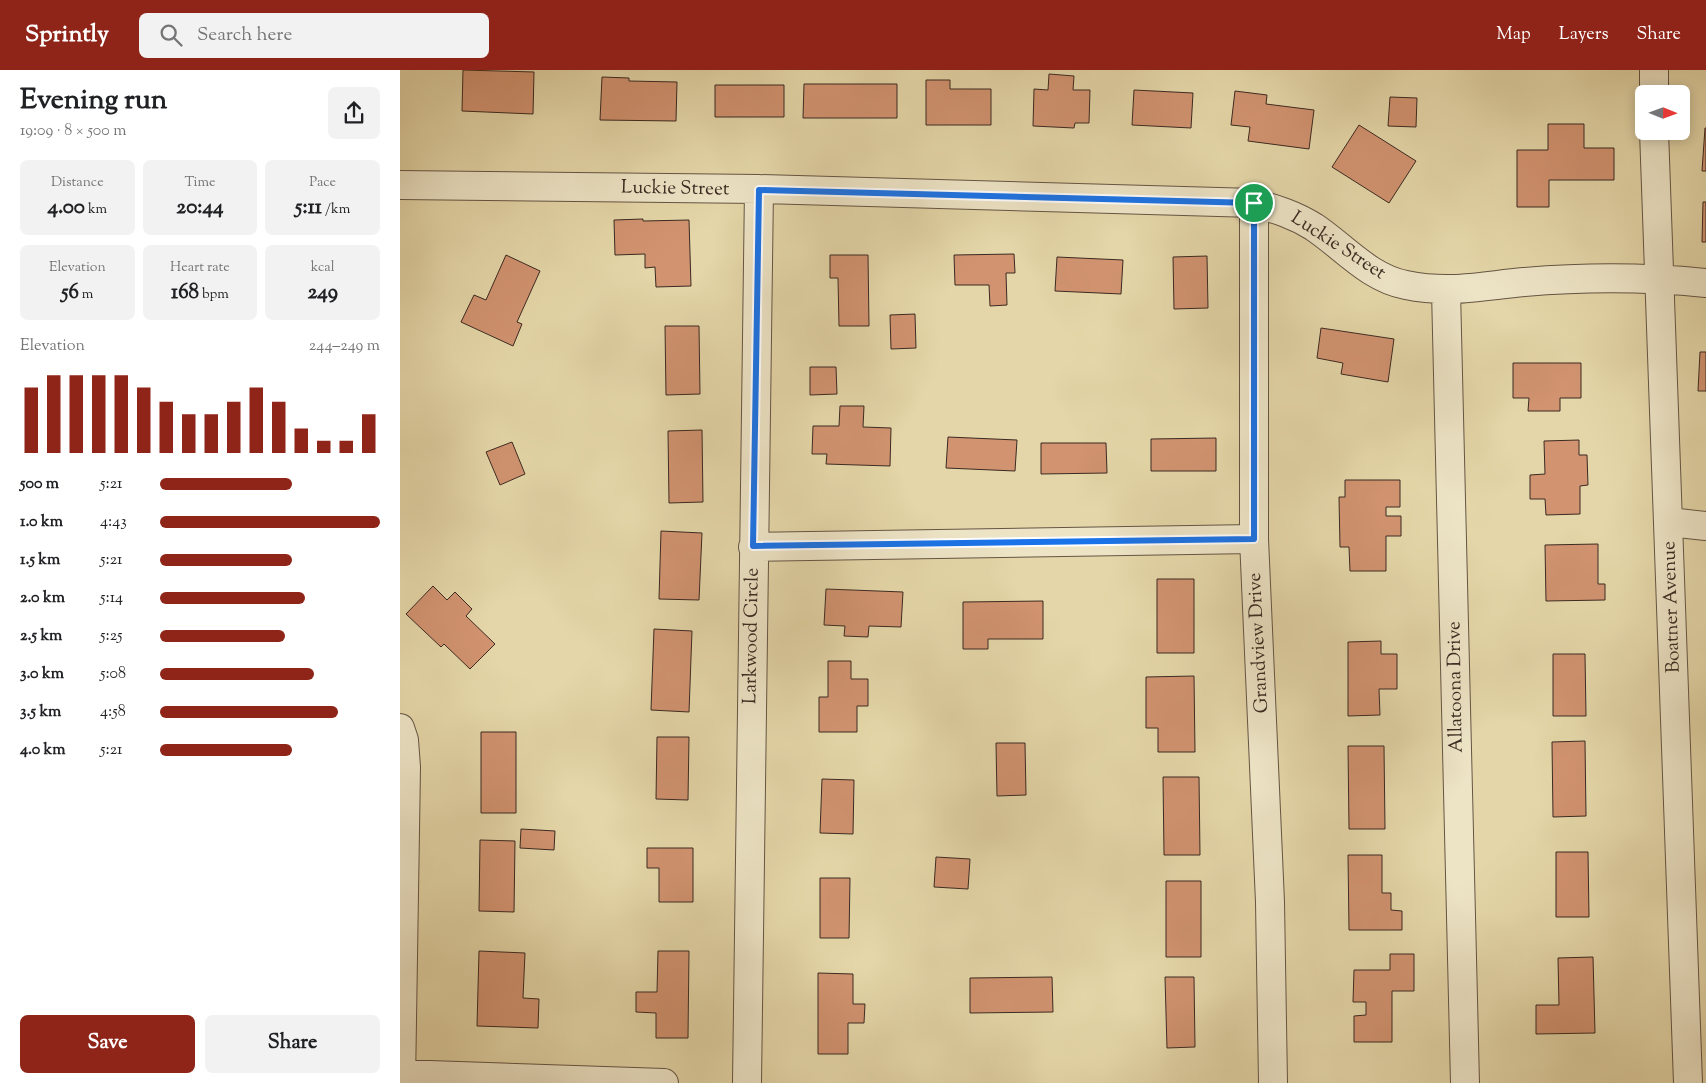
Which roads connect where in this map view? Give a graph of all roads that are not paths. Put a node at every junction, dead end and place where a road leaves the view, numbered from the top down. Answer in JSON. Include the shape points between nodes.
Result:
{"nodes":[{"id":1,"x":1654,"y":70,"type":"edge"},
{"id":2,"x":1654,"y":85,"type":"edge"},
{"id":3,"x":1654,"y":140,"type":"edge"},
{"id":4,"x":400,"y":185,"type":"edge"},
{"id":5,"x":759,"y":190,"type":"junction"},
{"id":6,"x":1254,"y":203,"type":"junction"},
{"id":7,"x":1659,"y":279,"type":"junction"},
{"id":8,"x":1706,"y":283,"type":"edge"},
{"id":9,"x":1446,"y":291,"type":"junction"},
{"id":10,"x":1669,"y":522,"type":"junction"},
{"id":11,"x":1706,"y":526,"type":"edge"},
{"id":12,"x":1254,"y":539,"type":"junction"},
{"id":13,"x":753,"y":546,"type":"junction"},
{"id":14,"x":400,"y":728,"type":"edge"},
{"id":15,"x":400,"y":1077,"type":"edge"},
{"id":16,"x":664,"y":1083,"type":"edge"},
{"id":17,"x":747,"y":1083,"type":"edge"},
{"id":18,"x":1273,"y":1083,"type":"edge"},
{"id":19,"x":1465,"y":1083,"type":"edge"},
{"id":20,"x":1688,"y":1083,"type":"edge"}],
"edges":[{"from":1,"to":2,"type":"street"},
{"from":3,"to":7,"type":"street","name":"Boatner Avenue"},
{"from":4,"to":5,"type":"street","name":"Luckie Street"},
{"from":5,"to":6,"type":"street","name":"Luckie Street"},
{"from":5,"to":13,"type":"street","name":"Larkwood Circle"},
{"from":6,"to":9,"type":"street","name":"Luckie Street","via":[[1288,212],[1313,226],[1357,262],[1382,276],[1404,285]]},
{"from":6,"to":12,"type":"street","name":"Grandview Drive"},
{"from":7,"to":8,"type":"street","name":"Luckie Street"},
{"from":7,"to":9,"type":"street","name":"Luckie Street","via":[[1525,282]]},
{"from":7,"to":10,"type":"street","name":"Boatner Avenue"},
{"from":9,"to":19,"type":"street","name":"Allatoona Drive"},
{"from":10,"to":11,"type":"street"},
{"from":10,"to":20,"type":"street","name":"Boatner Avenue"},
{"from":12,"to":13,"type":"street"},
{"from":12,"to":18,"type":"street","name":"Grandview Drive","via":[[1270,902]]},
{"from":13,"to":17,"type":"street","name":"Larkwood Circle"},
{"from":14,"to":15,"type":"street","via":[[406,767]]},
{"from":15,"to":16,"type":"street"}]}
